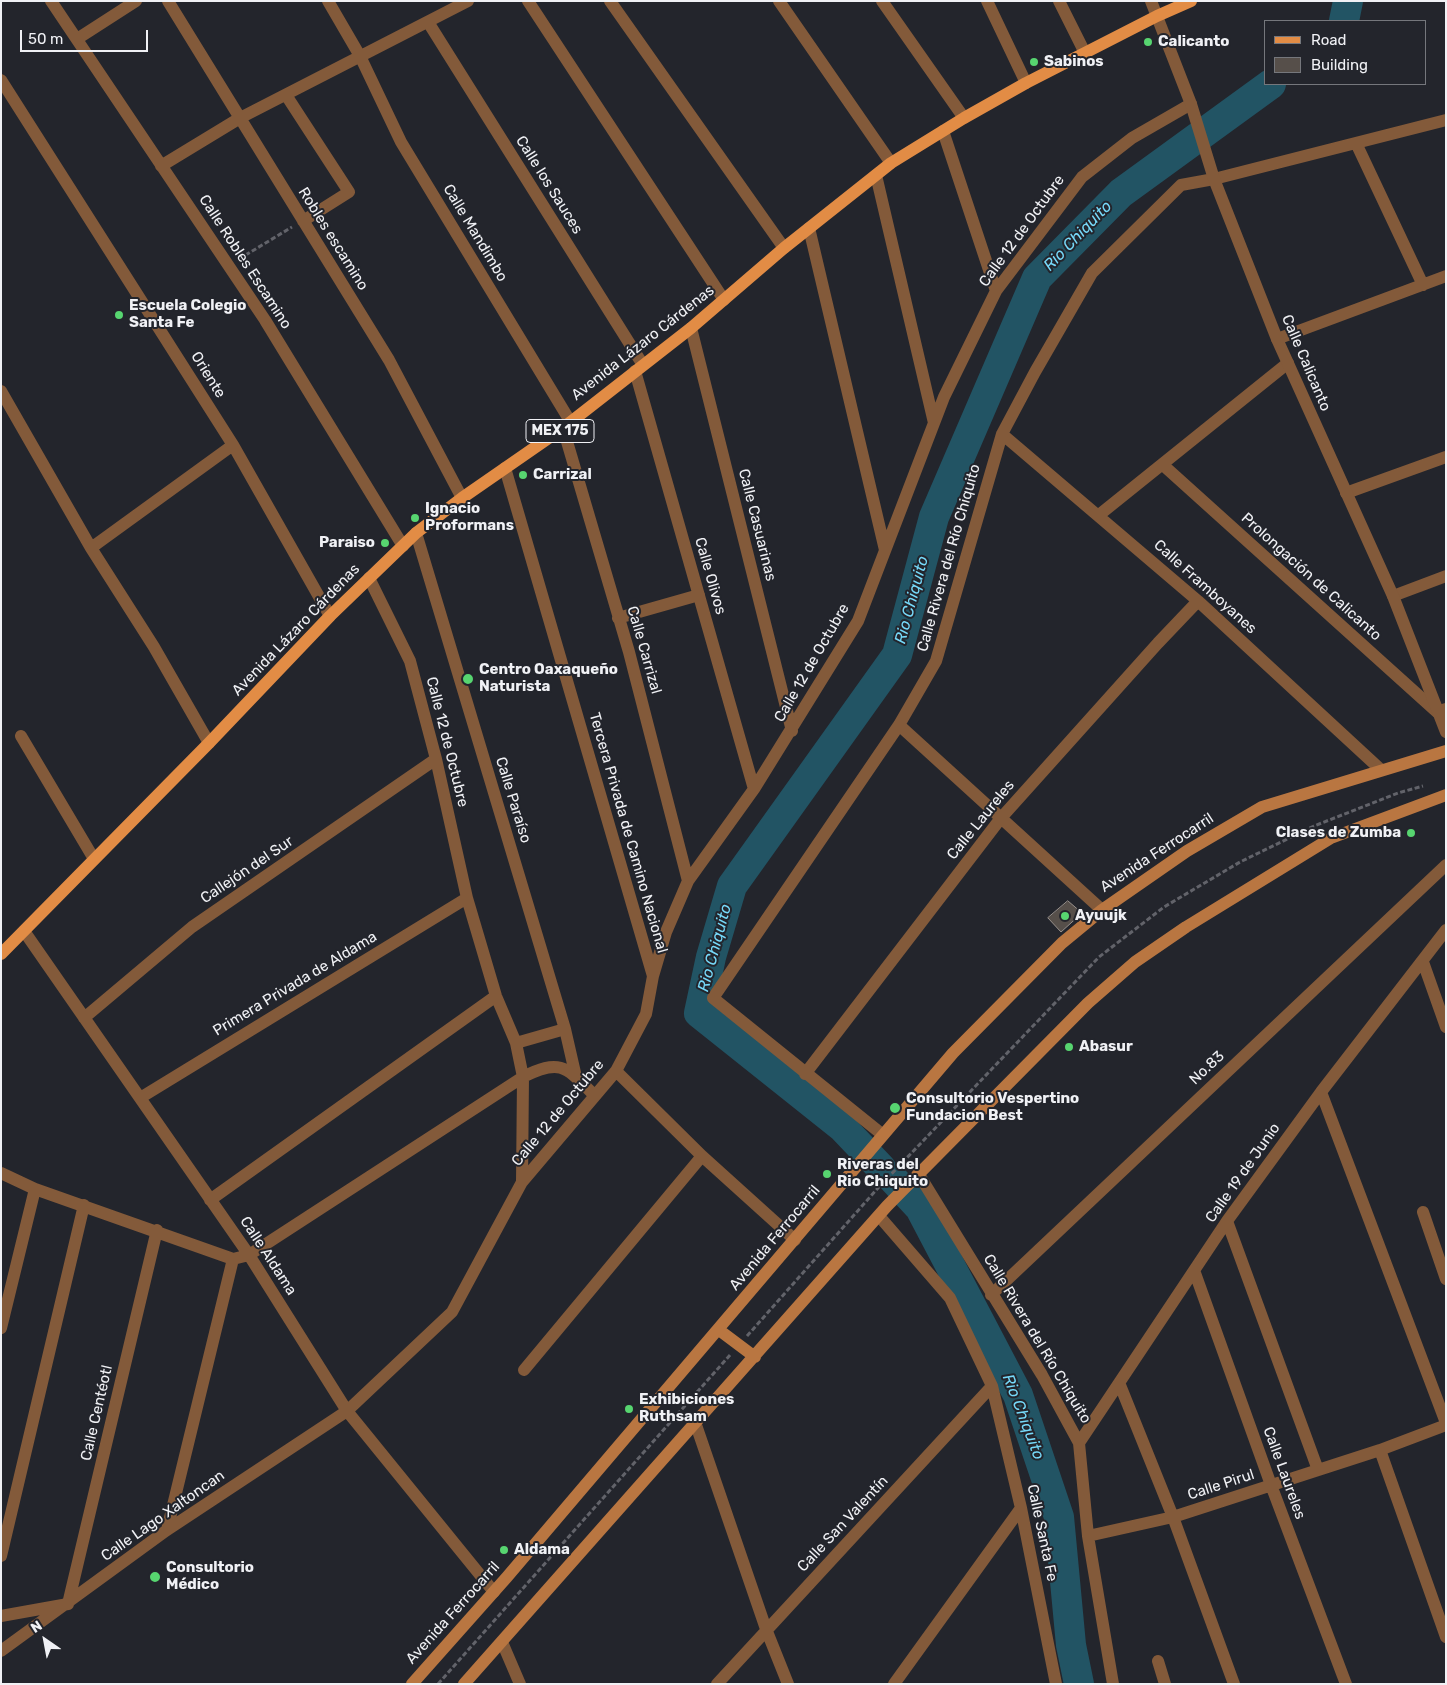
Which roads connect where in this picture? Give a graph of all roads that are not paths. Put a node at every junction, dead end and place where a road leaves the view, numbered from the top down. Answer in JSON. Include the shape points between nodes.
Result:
{"nodes":[{"id":1,"x":51,"y":1,"type":"edge"},
{"id":2,"x":136,"y":1,"type":"edge"},
{"id":3,"x":168,"y":1,"type":"edge"},
{"id":4,"x":328,"y":1,"type":"edge"},
{"id":5,"x":468,"y":1,"type":"edge"},
{"id":6,"x":528,"y":1,"type":"edge"},
{"id":7,"x":610,"y":1,"type":"edge"},
{"id":8,"x":779,"y":1,"type":"edge"},
{"id":9,"x":882,"y":1,"type":"edge"},
{"id":10,"x":987,"y":1,"type":"edge"},
{"id":11,"x":1059,"y":1,"type":"edge"},
{"id":12,"x":1151,"y":1,"type":"edge"},
{"id":13,"x":1191,"y":1,"type":"edge"},
{"id":14,"x":444,"y":7,"type":"edge"},
{"id":15,"x":1157,"y":16,"type":"junction"},
{"id":16,"x":428,"y":22,"type":"junction"},
{"id":17,"x":77,"y":38,"type":"junction"},
{"id":18,"x":1085,"y":53,"type":"junction"},
{"id":19,"x":360,"y":56,"type":"junction"},
{"id":20,"x":1,"y":80,"type":"edge"},
{"id":21,"x":1026,"y":83,"type":"junction"},
{"id":22,"x":286,"y":95,"type":"junction"},
{"id":23,"x":1191,"y":104,"type":"junction"},
{"id":24,"x":240,"y":118,"type":"junction"},
{"id":25,"x":964,"y":118,"type":"junction"},
{"id":26,"x":1446,"y":120,"type":"edge"},
{"id":27,"x":943,"y":131,"type":"junction"},
{"id":28,"x":1356,"y":143,"type":"junction"},
{"id":29,"x":891,"y":163,"type":"junction"},
{"id":30,"x":161,"y":166,"type":"junction"},
{"id":31,"x":876,"y":175,"type":"junction"},
{"id":32,"x":1214,"y":179,"type":"junction"},
{"id":33,"x":303,"y":221,"type":"junction"},
{"id":34,"x":809,"y":228,"type":"junction"},
{"id":35,"x":784,"y":248,"type":"junction"},
{"id":36,"x":1446,"y":276,"type":"edge"},
{"id":37,"x":1422,"y":284,"type":"junction"},
{"id":38,"x":996,"y":291,"type":"junction"},
{"id":39,"x":724,"y":300,"type":"junction"},
{"id":40,"x":691,"y":328,"type":"junction"},
{"id":41,"x":1277,"y":340,"type":"junction"},
{"id":42,"x":1288,"y":363,"type":"junction"},
{"id":43,"x":639,"y":368,"type":"junction"},
{"id":44,"x":1,"y":391,"type":"edge"},
{"id":45,"x":934,"y":424,"type":"junction"},
{"id":46,"x":566,"y":425,"type":"junction"},
{"id":47,"x":1002,"y":434,"type":"junction"},
{"id":48,"x":233,"y":445,"type":"junction"},
{"id":49,"x":1446,"y":456,"type":"edge"},
{"id":50,"x":1163,"y":465,"type":"junction"},
{"id":51,"x":505,"y":468,"type":"junction"},
{"id":52,"x":1346,"y":493,"type":"junction"},
{"id":53,"x":462,"y":498,"type":"junction"},
{"id":54,"x":1099,"y":516,"type":"junction"},
{"id":55,"x":416,"y":533,"type":"junction"},
{"id":56,"x":403,"y":546,"type":"junction"},
{"id":57,"x":92,"y":548,"type":"junction"},
{"id":58,"x":886,"y":550,"type":"junction"},
{"id":59,"x":1446,"y":576,"type":"edge"},
{"id":60,"x":369,"y":578,"type":"junction"},
{"id":61,"x":699,"y":595,"type":"junction"},
{"id":62,"x":1393,"y":596,"type":"junction"},
{"id":63,"x":1198,"y":601,"type":"junction"},
{"id":64,"x":330,"y":616,"type":"junction"},
{"id":65,"x":618,"y":618,"type":"junction"},
{"id":66,"x":1442,"y":711,"type":"edge"},
{"id":67,"x":899,"y":725,"type":"junction"},
{"id":68,"x":792,"y":731,"type":"junction"},
{"id":69,"x":1446,"y":732,"type":"edge"},
{"id":70,"x":21,"y":736,"type":"dead end"},
{"id":71,"x":209,"y":743,"type":"junction"},
{"id":72,"x":1446,"y":751,"type":"edge"},
{"id":73,"x":436,"y":759,"type":"junction"},
{"id":74,"x":1380,"y":769,"type":"junction"},
{"id":75,"x":754,"y":789,"type":"junction"},
{"id":76,"x":1446,"y":794,"type":"edge"},
{"id":77,"x":1000,"y":818,"type":"junction"},
{"id":78,"x":94,"y":859,"type":"junction"},
{"id":79,"x":1446,"y":865,"type":"edge"},
{"id":80,"x":688,"y":881,"type":"junction"},
{"id":81,"x":467,"y":898,"type":"junction"},
{"id":82,"x":1102,"y":910,"type":"junction"},
{"id":83,"x":1446,"y":930,"type":"edge"},
{"id":84,"x":24,"y":931,"type":"junction"},
{"id":85,"x":1,"y":954,"type":"edge"},
{"id":86,"x":1422,"y":962,"type":"junction"},
{"id":87,"x":653,"y":976,"type":"junction"},
{"id":88,"x":496,"y":996,"type":"junction"},
{"id":89,"x":84,"y":1018,"type":"junction"},
{"id":90,"x":1446,"y":1027,"type":"edge"},
{"id":91,"x":565,"y":1029,"type":"junction"},
{"id":92,"x":516,"y":1043,"type":"junction"},
{"id":93,"x":616,"y":1071,"type":"junction"},
{"id":94,"x":805,"y":1074,"type":"junction"},
{"id":95,"x":523,"y":1077,"type":"junction"},
{"id":96,"x":576,"y":1077,"type":"junction"},
{"id":97,"x":1321,"y":1092,"type":"junction"},
{"id":98,"x":594,"y":1094,"type":"junction"},
{"id":99,"x":140,"y":1098,"type":"junction"},
{"id":100,"x":879,"y":1139,"type":"junction"},
{"id":101,"x":702,"y":1156,"type":"junction"},
{"id":102,"x":1,"y":1173,"type":"edge"},
{"id":103,"x":914,"y":1177,"type":"junction"},
{"id":104,"x":522,"y":1182,"type":"junction"},
{"id":105,"x":35,"y":1188,"type":"junction"},
{"id":106,"x":210,"y":1200,"type":"junction"},
{"id":107,"x":84,"y":1205,"type":"junction"},
{"id":108,"x":883,"y":1211,"type":"junction"},
{"id":109,"x":1423,"y":1212,"type":"dead end"},
{"id":110,"x":1227,"y":1221,"type":"junction"},
{"id":111,"x":157,"y":1230,"type":"junction"},
{"id":112,"x":795,"y":1240,"type":"junction"},
{"id":113,"x":249,"y":1255,"type":"junction"},
{"id":114,"x":233,"y":1259,"type":"junction"},
{"id":115,"x":1195,"y":1273,"type":"junction"},
{"id":116,"x":1446,"y":1279,"type":"edge"},
{"id":117,"x":991,"y":1295,"type":"junction"},
{"id":118,"x":1,"y":1328,"type":"edge"},
{"id":119,"x":719,"y":1330,"type":"junction"},
{"id":120,"x":755,"y":1357,"type":"junction"},
{"id":121,"x":524,"y":1370,"type":"dead end"},
{"id":122,"x":1120,"y":1385,"type":"junction"},
{"id":123,"x":992,"y":1386,"type":"junction"},
{"id":124,"x":347,"y":1412,"type":"junction"},
{"id":125,"x":1446,"y":1424,"type":"edge"},
{"id":126,"x":696,"y":1425,"type":"junction"},
{"id":127,"x":1079,"y":1443,"type":"junction"},
{"id":128,"x":1380,"y":1450,"type":"junction"},
{"id":129,"x":1318,"y":1470,"type":"junction"},
{"id":130,"x":1271,"y":1485,"type":"junction"},
{"id":131,"x":1021,"y":1508,"type":"junction"},
{"id":132,"x":1173,"y":1517,"type":"junction"},
{"id":133,"x":167,"y":1530,"type":"junction"},
{"id":134,"x":1088,"y":1536,"type":"junction"},
{"id":135,"x":1,"y":1556,"type":"edge"},
{"id":136,"x":494,"y":1592,"type":"junction"},
{"id":137,"x":68,"y":1604,"type":"junction"},
{"id":138,"x":1,"y":1616,"type":"edge"},
{"id":139,"x":766,"y":1629,"type":"junction"},
{"id":140,"x":1446,"y":1638,"type":"edge"},
{"id":141,"x":502,"y":1642,"type":"junction"},
{"id":142,"x":1,"y":1652,"type":"edge"},
{"id":143,"x":1158,"y":1661,"type":"dead end"},
{"id":144,"x":412,"y":1684,"type":"edge"},
{"id":145,"x":464,"y":1684,"type":"edge"},
{"id":146,"x":520,"y":1684,"type":"edge"},
{"id":147,"x":717,"y":1684,"type":"edge"},
{"id":148,"x":788,"y":1684,"type":"edge"},
{"id":149,"x":894,"y":1684,"type":"edge"},
{"id":150,"x":1056,"y":1684,"type":"edge"},
{"id":151,"x":1112,"y":1684,"type":"edge"},
{"id":152,"x":1165,"y":1684,"type":"edge"},
{"id":153,"x":1234,"y":1684,"type":"edge"},
{"id":154,"x":1346,"y":1684,"type":"edge"}],
"edges":[{"from":1,"to":17,"type":"street","name":"Calle Robles Escamino"},
{"from":2,"to":17,"type":"street"},
{"from":3,"to":24,"type":"street","name":"Robles escamino"},
{"from":4,"to":19,"type":"street"},
{"from":5,"to":14,"type":"street"},
{"from":6,"to":39,"type":"street"},
{"from":7,"to":35,"type":"street"},
{"from":8,"to":29,"type":"street"},
{"from":9,"to":25,"type":"street"},
{"from":10,"to":21,"type":"street"},
{"from":11,"to":18,"type":"street"},
{"from":12,"to":15,"type":"street","name":"Calle Calicanto"},
{"from":13,"to":15,"type":"main road","name":"Avenida Lázaro Cárdenas","number":"MEX 175"},
{"from":14,"to":16,"type":"street"},
{"from":15,"to":18,"type":"main road","name":"Avenida Lázaro Cárdenas","number":"MEX 175"},
{"from":15,"to":23,"type":"street","name":"Calle Calicanto"},
{"from":16,"to":19,"type":"street"},
{"from":16,"to":43,"type":"street","name":"Calle los Sauces"},
{"from":17,"to":30,"type":"street","name":"Calle Robles Escamino"},
{"from":18,"to":21,"type":"main road","name":"Avenida Lázaro Cárdenas","number":"MEX 175"},
{"from":19,"to":22,"type":"street"},
{"from":19,"to":46,"type":"street","name":"Calle Mandimbo","via":[[401,142]]},
{"from":20,"to":48,"type":"street","name":"Oriente"},
{"from":21,"to":25,"type":"main road","name":"Avenida Lázaro Cárdenas","number":"MEX 175"},
{"from":22,"to":24,"type":"street"},
{"from":22,"to":33,"type":"street","via":[[349,192]]},
{"from":23,"to":32,"type":"street","name":"Calle Calicanto"},
{"from":23,"to":38,"type":"street","name":"Calle 12 de Octubre","via":[[1132,138],[1082,176]]},
{"from":24,"to":30,"type":"street"},
{"from":24,"to":33,"type":"street","name":"Robles escamino"},
{"from":25,"to":27,"type":"main road","name":"Avenida Lázaro Cárdenas","number":"MEX 175"},
{"from":26,"to":28,"type":"street","name":"Calle Rivera del Río Chiquito"},
{"from":27,"to":29,"type":"main road","name":"Avenida Lázaro Cárdenas","number":"MEX 175"},
{"from":27,"to":38,"type":"street"},
{"from":28,"to":32,"type":"street","name":"Calle Rivera del Río Chiquito"},
{"from":28,"to":37,"type":"street"},
{"from":29,"to":31,"type":"main road","name":"Avenida Lázaro Cárdenas","number":"MEX 175"},
{"from":30,"to":56,"type":"street","name":"Calle Robles Escamino","via":[[270,329]]},
{"from":31,"to":34,"type":"main road","name":"Avenida Lázaro Cárdenas","number":"MEX 175"},
{"from":31,"to":45,"type":"street"},
{"from":32,"to":41,"type":"street","name":"Calle Calicanto"},
{"from":32,"to":47,"type":"street","name":"Calle Rivera del Río Chiquito","via":[[1181,185],[1092,273]]},
{"from":33,"to":53,"type":"street","name":"Robles escamino","via":[[388,360]]},
{"from":34,"to":35,"type":"main road","name":"Avenida Lázaro Cárdenas","number":"MEX 175"},
{"from":34,"to":58,"type":"street"},
{"from":35,"to":39,"type":"main road","name":"Avenida Lázaro Cárdenas","number":"MEX 175"},
{"from":36,"to":37,"type":"street"},
{"from":37,"to":41,"type":"street"},
{"from":38,"to":45,"type":"street","name":"Calle 12 de Octubre"},
{"from":39,"to":40,"type":"main road","name":"Avenida Lázaro Cárdenas","number":"MEX 175"},
{"from":40,"to":43,"type":"main road","name":"Avenida Lázaro Cárdenas","number":"MEX 175"},
{"from":40,"to":68,"type":"street","name":"Calle Casuarinas"},
{"from":41,"to":42,"type":"street","name":"Calle Calicanto"},
{"from":42,"to":50,"type":"street"},
{"from":42,"to":52,"type":"street","name":"Calle Calicanto"},
{"from":43,"to":46,"type":"main road","name":"Avenida Lázaro Cárdenas","number":"MEX 175"},
{"from":43,"to":61,"type":"street","name":"Calle Olivos"},
{"from":44,"to":57,"type":"street"},
{"from":45,"to":58,"type":"street","name":"Calle 12 de Octubre"},
{"from":46,"to":51,"type":"main road","name":"Avenida Lázaro Cárdenas","number":"MEX 175"},
{"from":46,"to":65,"type":"street","name":"Calle Carrizal"},
{"from":47,"to":54,"type":"street","name":"Calle Framboyanes"},
{"from":47,"to":67,"type":"street","name":"Calle Rivera del Río Chiquito","via":[[936,661]]},
{"from":48,"to":57,"type":"street"},
{"from":48,"to":64,"type":"street","name":"Oriente"},
{"from":49,"to":52,"type":"street"},
{"from":50,"to":54,"type":"street"},
{"from":50,"to":66,"type":"street","name":"Prolongación de Calicanto"},
{"from":51,"to":53,"type":"main road","name":"Avenida Lázaro Cárdenas","number":"MEX 175"},
{"from":51,"to":87,"type":"street","name":"Tercera Privada de Camino Nacional"},
{"from":52,"to":62,"type":"street","name":"Calle Calicanto"},
{"from":53,"to":55,"type":"main road","name":"Avenida Lázaro Cárdenas","number":"MEX 175"},
{"from":54,"to":63,"type":"street","name":"Calle Framboyanes"},
{"from":55,"to":56,"type":"main road","name":"Avenida Lázaro Cárdenas","number":"MEX 175"},
{"from":55,"to":91,"type":"street","name":"Calle Paraíso"},
{"from":56,"to":60,"type":"main road","name":"Avenida Lázaro Cárdenas","number":"MEX 175"},
{"from":57,"to":71,"type":"street"},
{"from":58,"to":68,"type":"street","name":"Calle 12 de Octubre","via":[[858,621]]},
{"from":59,"to":62,"type":"street"},
{"from":60,"to":64,"type":"main road","name":"Avenida Lázaro Cárdenas","number":"MEX 175"},
{"from":60,"to":73,"type":"street","name":"Calle 12 de Octubre","via":[[410,661]]},
{"from":61,"to":65,"type":"street"},
{"from":61,"to":75,"type":"street","name":"Calle Olivos"},
{"from":62,"to":66,"type":"street","name":"Calle Calicanto"},
{"from":63,"to":74,"type":"street","name":"Calle Framboyanes"},
{"from":63,"to":77,"type":"street","name":"Calle Laureles"},
{"from":64,"to":71,"type":"main road","name":"Avenida Lázaro Cárdenas","number":"MEX 175"},
{"from":65,"to":80,"type":"street","name":"Calle Carrizal"},
{"from":66,"to":69,"type":"street","name":"Calle Calicanto"},
{"from":67,"to":77,"type":"street"},
{"from":67,"to":94,"type":"street","name":"Calle Rivera del Río Chiquito","via":[[713,998]]},
{"from":68,"to":75,"type":"street","name":"Calle 12 de Octubre"},
{"from":70,"to":78,"type":"street"},
{"from":71,"to":78,"type":"main road","name":"Avenida Lázaro Cárdenas","number":"MEX 175"},
{"from":72,"to":74,"type":"main road","name":"Avenida Ferrocarril"},
{"from":73,"to":81,"type":"street","name":"Calle 12 de Octubre"},
{"from":73,"to":89,"type":"street","name":"Callejón del Sur","via":[[192,927]]},
{"from":74,"to":82,"type":"main road","name":"Avenida Ferrocarril","via":[[1262,807],[1187,851]]},
{"from":75,"to":80,"type":"street","name":"Calle 12 de Octubre"},
{"from":76,"to":103,"type":"main road","via":[[1331,838],[1186,927],[1136,962],[1088,1003]]},
{"from":77,"to":82,"type":"street"},
{"from":77,"to":94,"type":"street","name":"Calle Laureles"},
{"from":78,"to":84,"type":"main road","name":"Avenida Lázaro Cárdenas","number":"MEX 175"},
{"from":79,"to":117,"type":"street","name":"No.83"},
{"from":80,"to":87,"type":"street","name":"Calle 12 de Octubre","via":[[666,932]]},
{"from":81,"to":88,"type":"street","name":"Calle 12 de Octubre"},
{"from":81,"to":99,"type":"street","name":"Primera Privada de Aldama"},
{"from":82,"to":100,"type":"main road","name":"Avenida Ferrocarril","via":[[1062,943],[953,1053]]},
{"from":83,"to":86,"type":"street","name":"Calle 19 de Junio"},
{"from":84,"to":85,"type":"main road","name":"Avenida Lázaro Cárdenas","number":"MEX 175"},
{"from":84,"to":89,"type":"street","name":"Calle Aldama"},
{"from":86,"to":90,"type":"street"},
{"from":86,"to":97,"type":"street","name":"Calle 19 de Junio"},
{"from":87,"to":93,"type":"street","name":"Calle 12 de Octubre","via":[[646,1014]]},
{"from":88,"to":92,"type":"street","name":"Calle 12 de Octubre"},
{"from":88,"to":106,"type":"street"},
{"from":89,"to":99,"type":"street","name":"Calle Aldama"},
{"from":91,"to":92,"type":"street"},
{"from":91,"to":96,"type":"street","name":"Calle Paraíso"},
{"from":92,"to":95,"type":"street","name":"Calle 12 de Octubre"},
{"from":93,"to":98,"type":"street","name":"Calle 12 de Octubre"},
{"from":93,"to":101,"type":"street"},
{"from":94,"to":100,"type":"street"},
{"from":95,"to":96,"type":"street","via":[[553,1066],[564,1068]]},
{"from":95,"to":104,"type":"street","name":"Calle 12 de Octubre"},
{"from":95,"to":113,"type":"street"},
{"from":96,"to":98,"type":"street"},
{"from":97,"to":110,"type":"street","name":"Calle 19 de Junio"},
{"from":97,"to":125,"type":"street"},
{"from":98,"to":104,"type":"street","name":"Calle 12 de Octubre"},
{"from":99,"to":106,"type":"street","name":"Calle Aldama"},
{"from":100,"to":112,"type":"main road","name":"Avenida Ferrocarril"},
{"from":101,"to":112,"type":"street"},
{"from":101,"to":121,"type":"street"},
{"from":102,"to":105,"type":"street"},
{"from":103,"to":108,"type":"main road"},
{"from":103,"to":117,"type":"street","name":"Calle Rivera del Río Chiquito"},
{"from":104,"to":124,"type":"street","name":"Calle 12 de Octubre","via":[[452,1312]]},
{"from":105,"to":107,"type":"street"},
{"from":105,"to":118,"type":"street"},
{"from":106,"to":113,"type":"street","name":"Calle Aldama"},
{"from":107,"to":111,"type":"street"},
{"from":107,"to":135,"type":"street"},
{"from":108,"to":120,"type":"main road"},
{"from":108,"to":123,"type":"street","name":"Calle Santa Fe","via":[[950,1298]]},
{"from":109,"to":116,"type":"street"},
{"from":110,"to":115,"type":"street","name":"Calle 19 de Junio"},
{"from":110,"to":129,"type":"street"},
{"from":111,"to":114,"type":"street"},
{"from":111,"to":137,"type":"street","name":"Calle Centéotl"},
{"from":112,"to":119,"type":"main road","name":"Avenida Ferrocarril"},
{"from":113,"to":114,"type":"street"},
{"from":113,"to":124,"type":"street","name":"Calle Aldama"},
{"from":114,"to":133,"type":"street"},
{"from":115,"to":122,"type":"street","name":"Calle 19 de Junio"},
{"from":115,"to":130,"type":"street","name":"Calle Laureles"},
{"from":117,"to":127,"type":"street","name":"Calle Rivera del Río Chiquito","via":[[1042,1375]]},
{"from":119,"to":120,"type":"main road"},
{"from":119,"to":136,"type":"main road","name":"Avenida Ferrocarril"},
{"from":120,"to":126,"type":"main road"},
{"from":122,"to":127,"type":"street","name":"Calle 19 de Junio"},
{"from":122,"to":132,"type":"street"},
{"from":123,"to":131,"type":"street","name":"Calle Santa Fe"},
{"from":123,"to":139,"type":"street","name":"Calle San Valentín"},
{"from":124,"to":133,"type":"street","name":"Calle Lago Xaltoncan"},
{"from":124,"to":136,"type":"street","name":"Calle Aldama"},
{"from":125,"to":128,"type":"street","name":"Calle Pirul"},
{"from":126,"to":139,"type":"street"},
{"from":126,"to":141,"type":"main road"},
{"from":127,"to":134,"type":"street","name":"Calle Rivera del Río Chiquito"},
{"from":128,"to":129,"type":"street","name":"Calle Pirul"},
{"from":128,"to":140,"type":"street"},
{"from":129,"to":130,"type":"street","name":"Calle Pirul"},
{"from":130,"to":132,"type":"street","name":"Calle Pirul"},
{"from":130,"to":154,"type":"street","name":"Calle Laureles"},
{"from":131,"to":149,"type":"street"},
{"from":131,"to":150,"type":"street","name":"Calle Santa Fe"},
{"from":132,"to":134,"type":"street","name":"Calle Pirul"},
{"from":132,"to":153,"type":"street"},
{"from":133,"to":137,"type":"street","name":"Calle Lago Xaltoncan"},
{"from":134,"to":151,"type":"street","name":"Calle Rivera del Río Chiquito"},
{"from":136,"to":144,"type":"main road","name":"Avenida Ferrocarril"},
{"from":137,"to":138,"type":"street"},
{"from":137,"to":142,"type":"street","name":"Calle Lago Xaltoncan"},
{"from":139,"to":147,"type":"street","name":"Calle San Valentín"},
{"from":139,"to":148,"type":"street"},
{"from":141,"to":145,"type":"main road"},
{"from":141,"to":146,"type":"street"},
{"from":143,"to":152,"type":"street"}]}
